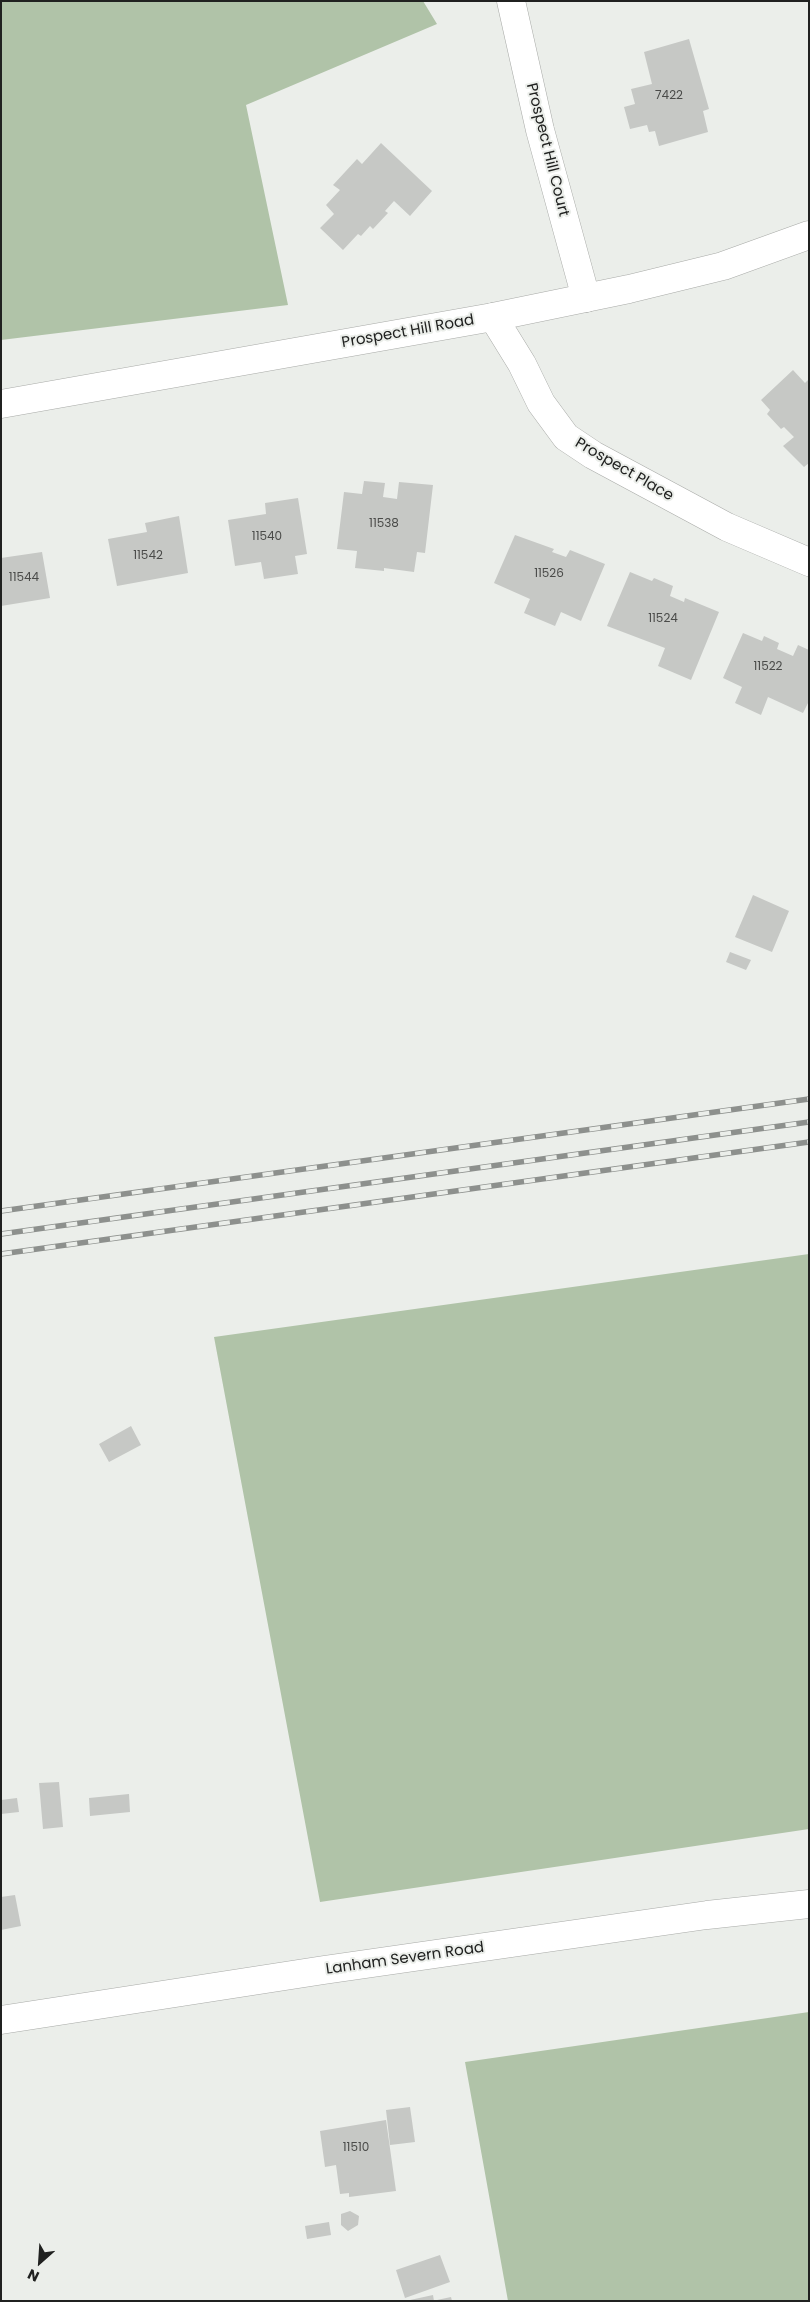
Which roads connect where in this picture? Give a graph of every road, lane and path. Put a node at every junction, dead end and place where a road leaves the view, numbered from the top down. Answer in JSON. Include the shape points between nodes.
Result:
{"nodes":[{"id":1,"x":511,"y":1,"type":"edge"},
{"id":2,"x":809,"y":235,"type":"edge"},
{"id":3,"x":586,"y":298,"type":"junction"},
{"id":4,"x":493,"y":317,"type":"junction"},
{"id":5,"x":1,"y":404,"type":"edge"},
{"id":6,"x":809,"y":562,"type":"edge"},
{"id":7,"x":809,"y":1904,"type":"edge"},
{"id":8,"x":1,"y":2020,"type":"edge"}],
"edges":[{"from":1,"to":3,"type":"street","name":"Prospect Hill Court","via":[[540,130]]},
{"from":2,"to":3,"type":"street","name":"Prospect Hill Road","via":[[723,266]]},
{"from":3,"to":4,"type":"street","name":"Prospect Hill Road"},
{"from":4,"to":5,"type":"street","name":"Prospect Hill Road"},
{"from":4,"to":6,"type":"street","name":"Prospect Place","via":[[541,403],[566,437],[727,527]]},
{"from":7,"to":8,"type":"street","name":"Lanham Severn Road","via":[[707,1915],[344,1967]]}]}
